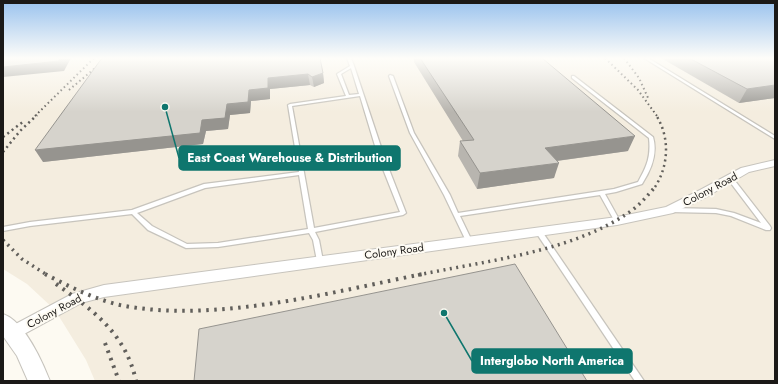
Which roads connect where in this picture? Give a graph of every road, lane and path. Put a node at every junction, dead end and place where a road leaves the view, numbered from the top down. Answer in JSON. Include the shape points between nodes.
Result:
{"nodes":[{"id":1,"x":341,"y":76,"type":"edge"},
{"id":2,"x":355,"y":76,"type":"edge"},
{"id":3,"x":391,"y":76,"type":"dead end"},
{"id":4,"x":675,"y":76,"type":"edge"},
{"id":5,"x":573,"y":77,"type":"dead end"},
{"id":6,"x":361,"y":95,"type":"junction"},
{"id":7,"x":348,"y":97,"type":"junction"},
{"id":8,"x":772,"y":134,"type":"edge"},
{"id":9,"x":775,"y":138,"type":"edge"},
{"id":10,"x":775,"y":163,"type":"edge"},
{"id":11,"x":301,"y":173,"type":"junction"},
{"id":12,"x":730,"y":178,"type":"junction"},
{"id":13,"x":602,"y":193,"type":"junction"},
{"id":14,"x":669,"y":210,"type":"junction"},
{"id":15,"x":133,"y":212,"type":"junction"},
{"id":16,"x":456,"y":215,"type":"junction"},
{"id":17,"x":617,"y":221,"type":"junction"},
{"id":18,"x":3,"y":229,"type":"edge"},
{"id":19,"x":311,"y":231,"type":"junction"},
{"id":20,"x":539,"y":232,"type":"junction"},
{"id":21,"x":469,"y":241,"type":"junction"},
{"id":22,"x":320,"y":261,"type":"junction"},
{"id":23,"x":8,"y":328,"type":"edge"},
{"id":24,"x":39,"y":381,"type":"edge"},
{"id":25,"x":640,"y":381,"type":"edge"}],
"edges":[{"from":1,"to":7,"type":"lane"},
{"from":2,"to":6,"type":"lane"},
{"from":3,"to":16,"type":"lane","via":[[412,134]]},
{"from":4,"to":8,"type":"lane"},
{"from":5,"to":13,"type":"lane","via":[[650,138],[653,150],[651,165],[640,184]]},
{"from":6,"to":7,"type":"lane"},
{"from":6,"to":19,"type":"lane","via":[[402,213]]},
{"from":7,"to":11,"type":"lane","via":[[290,105]]},
{"from":8,"to":9,"type":"lane"},
{"from":10,"to":12,"type":"street","name":"Colony Road","via":[[745,170]]},
{"from":11,"to":15,"type":"lane","via":[[204,186]]},
{"from":11,"to":19,"type":"lane"},
{"from":12,"to":14,"type":"street","name":"Colony Road"},
{"from":12,"to":14,"type":"lane","via":[[768,228],[732,214],[716,211]]},
{"from":13,"to":16,"type":"lane"},
{"from":13,"to":17,"type":"lane"},
{"from":14,"to":17,"type":"street","name":"Colony Road"},
{"from":15,"to":18,"type":"lane"},
{"from":15,"to":19,"type":"lane","via":[[150,228],[186,246],[218,245]]},
{"from":16,"to":21,"type":"lane"},
{"from":17,"to":20,"type":"street","name":"Colony Road"},
{"from":19,"to":22,"type":"lane","via":[[316,240]]},
{"from":20,"to":21,"type":"street","name":"Colony Road"},
{"from":20,"to":25,"type":"lane"},
{"from":21,"to":22,"type":"street","name":"Colony Road"},
{"from":22,"to":23,"type":"street","name":"Colony Road","via":[[87,294]]},
{"from":23,"to":24,"type":"street","via":[[33,364]]}]}
